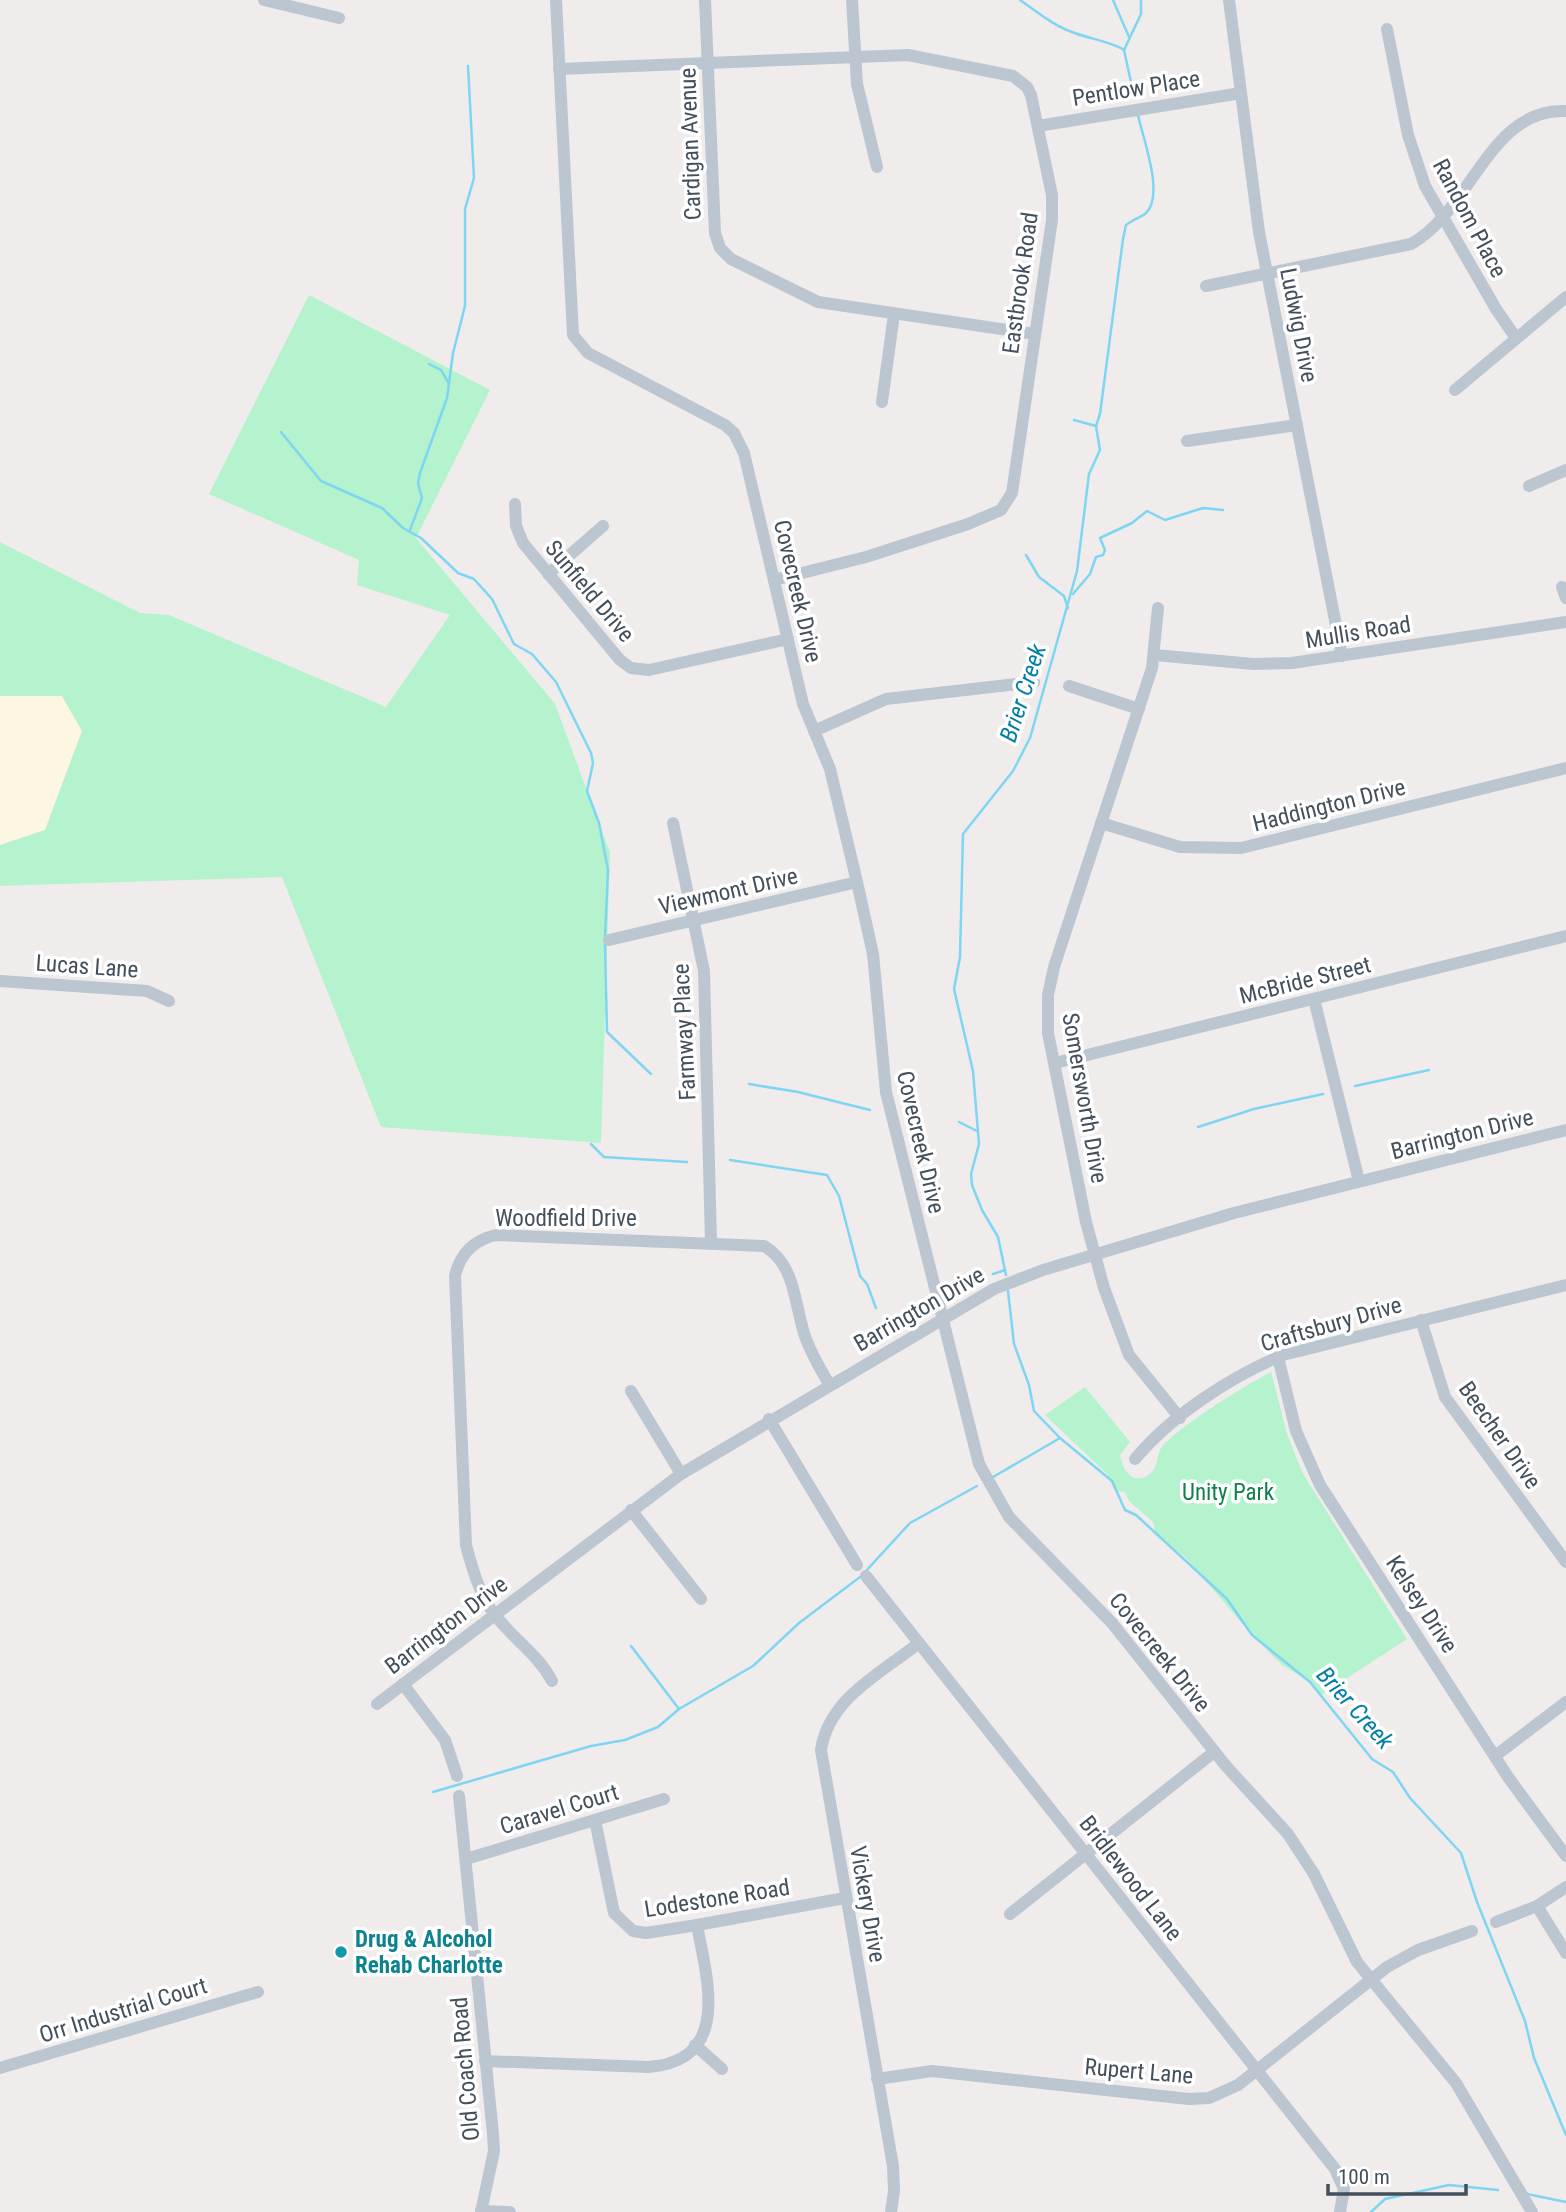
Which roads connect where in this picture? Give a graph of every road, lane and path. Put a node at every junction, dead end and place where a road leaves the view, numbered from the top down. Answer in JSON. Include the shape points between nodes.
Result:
{"nodes":[{"id":1,"x":264,"y":0,"type":"edge"},
{"id":2,"x":556,"y":0,"type":"edge"},
{"id":3,"x":705,"y":0,"type":"edge"},
{"id":4,"x":852,"y":0,"type":"edge"},
{"id":5,"x":1229,"y":0,"type":"edge"},
{"id":6,"x":340,"y":18,"type":"dead end"},
{"id":7,"x":1387,"y":29,"type":"dead end"},
{"id":8,"x":856,"y":56,"type":"junction"},
{"id":9,"x":708,"y":62,"type":"junction"},
{"id":10,"x":559,"y":69,"type":"junction"},
{"id":11,"x":1241,"y":93,"type":"junction"},
{"id":12,"x":1566,"y":111,"type":"edge"},
{"id":13,"x":1038,"y":126,"type":"junction"},
{"id":14,"x":877,"y":167,"type":"dead end"},
{"id":15,"x":1443,"y":218,"type":"junction"},
{"id":16,"x":1267,"y":274,"type":"junction"},
{"id":17,"x":1206,"y":286,"type":"dead end"},
{"id":18,"x":1566,"y":296,"type":"edge"},
{"id":19,"x":894,"y":314,"type":"junction"},
{"id":20,"x":1035,"y":334,"type":"junction"},
{"id":21,"x":1516,"y":338,"type":"junction"},
{"id":22,"x":1455,"y":390,"type":"dead end"},
{"id":23,"x":882,"y":402,"type":"dead end"},
{"id":24,"x":1297,"y":425,"type":"junction"},
{"id":25,"x":1187,"y":441,"type":"dead end"},
{"id":26,"x":1566,"y":470,"type":"edge"},
{"id":27,"x":1529,"y":486,"type":"dead end"},
{"id":28,"x":515,"y":504,"type":"dead end"},
{"id":29,"x":603,"y":526,"type":"dead end"},
{"id":30,"x":548,"y":574,"type":"junction"},
{"id":31,"x":774,"y":580,"type":"junction"},
{"id":32,"x":1158,"y":608,"type":"dead end"},
{"id":33,"x":1566,"y":622,"type":"edge"},
{"id":34,"x":788,"y":639,"type":"junction"},
{"id":35,"x":1155,"y":655,"type":"junction"},
{"id":36,"x":1342,"y":656,"type":"junction"},
{"id":37,"x":1034,"y":682,"type":"dead end"},
{"id":38,"x":1069,"y":687,"type":"dead end"},
{"id":39,"x":1139,"y":709,"type":"junction"},
{"id":40,"x":814,"y":730,"type":"junction"},
{"id":41,"x":1566,"y":768,"type":"edge"},
{"id":42,"x":673,"y":823,"type":"dead end"},
{"id":43,"x":1101,"y":823,"type":"junction"},
{"id":44,"x":857,"y":882,"type":"junction"},
{"id":45,"x":695,"y":920,"type":"junction"},
{"id":46,"x":1566,"y":936,"type":"edge"},
{"id":47,"x":609,"y":940,"type":"dead end"},
{"id":48,"x":0,"y":981,"type":"edge"},
{"id":49,"x":1314,"y":999,"type":"junction"},
{"id":50,"x":169,"y":1001,"type":"dead end"},
{"id":51,"x":1055,"y":1063,"type":"junction"},
{"id":52,"x":1566,"y":1130,"type":"edge"},
{"id":53,"x":1359,"y":1181,"type":"junction"},
{"id":54,"x":711,"y":1242,"type":"junction"},
{"id":55,"x":1095,"y":1254,"type":"junction"},
{"id":56,"x":1566,"y":1285,"type":"edge"},
{"id":57,"x":941,"y":1318,"type":"junction"},
{"id":58,"x":1421,"y":1320,"type":"junction"},
{"id":59,"x":1278,"y":1357,"type":"junction"},
{"id":60,"x":829,"y":1384,"type":"junction"},
{"id":61,"x":631,"y":1391,"type":"dead end"},
{"id":62,"x":1180,"y":1418,"type":"junction"},
{"id":63,"x":769,"y":1419,"type":"junction"},
{"id":64,"x":1135,"y":1459,"type":"dead end"},
{"id":65,"x":681,"y":1474,"type":"junction"},
{"id":66,"x":631,"y":1510,"type":"junction"},
{"id":67,"x":1566,"y":1562,"type":"edge"},
{"id":68,"x":857,"y":1565,"type":"dead end"},
{"id":69,"x":866,"y":1576,"type":"dead end"},
{"id":70,"x":701,"y":1599,"type":"dead end"},
{"id":71,"x":495,"y":1615,"type":"junction"},
{"id":72,"x":919,"y":1643,"type":"junction"},
{"id":73,"x":552,"y":1681,"type":"dead end"},
{"id":74,"x":403,"y":1684,"type":"junction"},
{"id":75,"x":1566,"y":1702,"type":"edge"},
{"id":76,"x":377,"y":1704,"type":"dead end"},
{"id":77,"x":1214,"y":1752,"type":"junction"},
{"id":78,"x":1495,"y":1756,"type":"junction"},
{"id":79,"x":457,"y":1776,"type":"dead end"},
{"id":80,"x":459,"y":1796,"type":"dead end"},
{"id":81,"x":664,"y":1799,"type":"dead end"},
{"id":82,"x":595,"y":1820,"type":"junction"},
{"id":83,"x":1086,"y":1854,"type":"junction"},
{"id":84,"x":1566,"y":1856,"type":"edge"},
{"id":85,"x":466,"y":1860,"type":"junction"},
{"id":86,"x":1566,"y":1887,"type":"edge"},
{"id":87,"x":845,"y":1898,"type":"junction"},
{"id":88,"x":1537,"y":1906,"type":"junction"},
{"id":89,"x":1010,"y":1914,"type":"dead end"},
{"id":90,"x":1496,"y":1922,"type":"dead end"},
{"id":91,"x":697,"y":1925,"type":"junction"},
{"id":92,"x":1472,"y":1931,"type":"dead end"},
{"id":93,"x":1566,"y":1953,"type":"edge"},
{"id":94,"x":1370,"y":1980,"type":"junction"},
{"id":95,"x":258,"y":1992,"type":"dead end"},
{"id":96,"x":695,"y":2045,"type":"junction"},
{"id":97,"x":485,"y":2061,"type":"junction"},
{"id":98,"x":0,"y":2068,"type":"edge"},
{"id":99,"x":722,"y":2068,"type":"dead end"},
{"id":100,"x":1257,"y":2071,"type":"junction"},
{"id":101,"x":877,"y":2079,"type":"junction"},
{"id":102,"x":481,"y":2212,"type":"edge"},
{"id":103,"x":510,"y":2212,"type":"edge"},
{"id":104,"x":891,"y":2212,"type":"edge"},
{"id":105,"x":1340,"y":2212,"type":"edge"},
{"id":106,"x":1532,"y":2212,"type":"edge"}],
"edges":[{"from":1,"to":6,"type":"street"},
{"from":2,"to":10,"type":"street","name":"Covecreek Drive"},
{"from":3,"to":9,"type":"street","name":"Cardigan Avenue"},
{"from":4,"to":8,"type":"street"},
{"from":5,"to":11,"type":"street","name":"Ludwig Drive"},
{"from":7,"to":15,"type":"street","name":"Random Place","via":[[1413,153]]},
{"from":8,"to":9,"type":"street","name":"Eastbrook Road"},
{"from":8,"to":13,"type":"street","name":"Eastbrook Road","via":[[931,58],[1013,76],[1027,87]]},
{"from":8,"to":14,"type":"street","via":[[860,101]]},
{"from":9,"to":10,"type":"street","name":"Eastbrook Road"},
{"from":9,"to":19,"type":"street","name":"Cardigan Avenue","via":[[715,233],[723,252],[818,302]]},
{"from":10,"to":31,"type":"street","name":"Covecreek Drive","via":[[573,335],[588,353],[715,418],[734,433],[744,453]]},
{"from":11,"to":13,"type":"street","name":"Pentlow Place"},
{"from":11,"to":16,"type":"street","name":"Ludwig Drive"},
{"from":12,"to":15,"type":"street","via":[[1541,113],[1510,130]]},
{"from":13,"to":20,"type":"street","name":"Eastbrook Road","via":[[1052,204]]},
{"from":15,"to":16,"type":"street","via":[[1425,236],[1403,247]]},
{"from":15,"to":21,"type":"street","name":"Random Place"},
{"from":16,"to":17,"type":"street"},
{"from":16,"to":24,"type":"street","name":"Ludwig Drive"},
{"from":18,"to":21,"type":"street"},
{"from":19,"to":20,"type":"street","name":"Cardigan Avenue"},
{"from":19,"to":23,"type":"street"},
{"from":20,"to":31,"type":"street","name":"Eastbrook Road","via":[[1012,493],[1001,510],[866,557]]},
{"from":21,"to":22,"type":"street"},
{"from":24,"to":25,"type":"street"},
{"from":24,"to":36,"type":"street","name":"Ludwig Drive"},
{"from":26,"to":27,"type":"street"},
{"from":28,"to":30,"type":"street","name":"Sunfield Drive","via":[[520,537]]},
{"from":29,"to":30,"type":"street"},
{"from":30,"to":34,"type":"street","name":"Sunfield Drive","via":[[631,668],[649,670]]},
{"from":31,"to":34,"type":"street","name":"Covecreek Drive"},
{"from":32,"to":35,"type":"street","name":"Somersworth Drive"},
{"from":33,"to":36,"type":"street","name":"Mullis Road"},
{"from":34,"to":40,"type":"street","name":"Covecreek Drive"},
{"from":35,"to":36,"type":"street","name":"Mullis Road","via":[[1265,664]]},
{"from":35,"to":39,"type":"street","name":"Somersworth Drive"},
{"from":37,"to":40,"type":"street","via":[[895,697]]},
{"from":38,"to":39,"type":"street"},
{"from":39,"to":43,"type":"street","name":"Somersworth Drive"},
{"from":40,"to":44,"type":"street","name":"Covecreek Drive","via":[[830,769]]},
{"from":41,"to":43,"type":"street","name":"Haddington Drive","via":[[1241,848],[1180,847]]},
{"from":42,"to":45,"type":"street","name":"Farmway Place"},
{"from":43,"to":51,"type":"street","name":"Somersworth Drive","via":[[1051,976],[1047,1015]]},
{"from":44,"to":45,"type":"street","name":"Viewmont Drive"},
{"from":44,"to":57,"type":"street","name":"Covecreek Drive","via":[[873,954],[886,1092]]},
{"from":45,"to":47,"type":"street","name":"Viewmont Drive"},
{"from":45,"to":54,"type":"street","name":"Farmway Place","via":[[707,997]]},
{"from":46,"to":49,"type":"street","name":"McBride Street"},
{"from":48,"to":50,"type":"street","name":"Lucas Lane","via":[[147,991]]},
{"from":49,"to":51,"type":"street","name":"McBride Street"},
{"from":49,"to":53,"type":"street"},
{"from":51,"to":55,"type":"street","name":"Somersworth Drive"},
{"from":52,"to":53,"type":"street","name":"Barrington Drive"},
{"from":53,"to":55,"type":"street","name":"Barrington Drive"},
{"from":54,"to":60,"type":"street","name":"Woodfield Drive","via":[[764,1246],[782,1260],[807,1342]]},
{"from":54,"to":71,"type":"street","name":"Woodfield Drive","via":[[496,1235],[474,1244],[459,1263],[455,1276],[463,1523],[470,1562]]},
{"from":55,"to":57,"type":"street","name":"Barrington Drive","via":[[1007,1283]]},
{"from":55,"to":62,"type":"street","name":"Somersworth Drive","via":[[1121,1341]]},
{"from":56,"to":58,"type":"street","name":"Craftsbury Drive"},
{"from":57,"to":60,"type":"street","name":"Barrington Drive"},
{"from":57,"to":77,"type":"street","name":"Covecreek Drive","via":[[972,1445],[995,1498],[1112,1623]]},
{"from":58,"to":59,"type":"street","name":"Craftsbury Drive"},
{"from":58,"to":67,"type":"street","name":"Beecher Drive","via":[[1445,1397]]},
{"from":59,"to":62,"type":"street","name":"Craftsbury Drive"},
{"from":59,"to":78,"type":"street","name":"Kelsey Drive","via":[[1296,1431],[1311,1469]]},
{"from":60,"to":63,"type":"street","name":"Barrington Drive"},
{"from":61,"to":65,"type":"street"},
{"from":62,"to":64,"type":"street","name":"Craftsbury Drive"},
{"from":63,"to":65,"type":"street","name":"Barrington Drive"},
{"from":63,"to":68,"type":"street"},
{"from":65,"to":66,"type":"street","name":"Barrington Drive"},
{"from":66,"to":70,"type":"street"},
{"from":66,"to":71,"type":"street","name":"Barrington Drive"},
{"from":69,"to":72,"type":"street","name":"Bridlewood Lane"},
{"from":71,"to":73,"type":"street","name":"Woodfield Drive","via":[[539,1659]]},
{"from":71,"to":74,"type":"street","name":"Barrington Drive"},
{"from":72,"to":83,"type":"street","name":"Bridlewood Lane"},
{"from":72,"to":87,"type":"street","name":"Vickery Drive","via":[[845,1701],[823,1737],[821,1763]]},
{"from":74,"to":76,"type":"street","name":"Barrington Drive"},
{"from":74,"to":79,"type":"street","via":[[445,1740]]},
{"from":75,"to":78,"type":"street"},
{"from":77,"to":83,"type":"street"},
{"from":77,"to":94,"type":"street","name":"Covecreek Drive","via":[[1306,1860]]},
{"from":78,"to":84,"type":"street","name":"Kelsey Drive"},
{"from":80,"to":85,"type":"street","name":"Old Coach Road"},
{"from":81,"to":82,"type":"street","name":"Caravel Court"},
{"from":82,"to":85,"type":"street","name":"Caravel Court"},
{"from":82,"to":91,"type":"street","name":"Lodestone Road","via":[[611,1904],[619,1921],[642,1933]]},
{"from":83,"to":89,"type":"street"},
{"from":83,"to":100,"type":"street","name":"Bridlewood Lane"},
{"from":85,"to":97,"type":"street","name":"Old Coach Road"},
{"from":86,"to":88,"type":"street"},
{"from":87,"to":91,"type":"street","name":"Lodestone Road"},
{"from":87,"to":101,"type":"street","name":"Vickery Drive"},
{"from":88,"to":90,"type":"street"},
{"from":88,"to":93,"type":"street"},
{"from":91,"to":96,"type":"street","via":[[711,1999],[709,2019]]},
{"from":92,"to":94,"type":"street","name":"Rupert Lane","via":[[1405,1956]]},
{"from":94,"to":100,"type":"street","name":"Rupert Lane"},
{"from":94,"to":106,"type":"street","name":"Covecreek Drive","via":[[1456,2083]]},
{"from":95,"to":98,"type":"street","name":"Orr Industrial Court"},
{"from":96,"to":97,"type":"street","via":[[676,2060],[656,2066]]},
{"from":96,"to":99,"type":"street"},
{"from":97,"to":102,"type":"street","name":"Old Coach Road","via":[[494,2151]]},
{"from":100,"to":101,"type":"street","name":"Rupert Lane","via":[[1229,2091],[1199,2099],[932,2071]]},
{"from":100,"to":105,"type":"street","name":"Bridlewood Lane","via":[[1341,2178],[1345,2195]]},
{"from":101,"to":104,"type":"street","name":"Vickery Drive","via":[[893,2166]]},
{"from":102,"to":103,"type":"street"}]}
